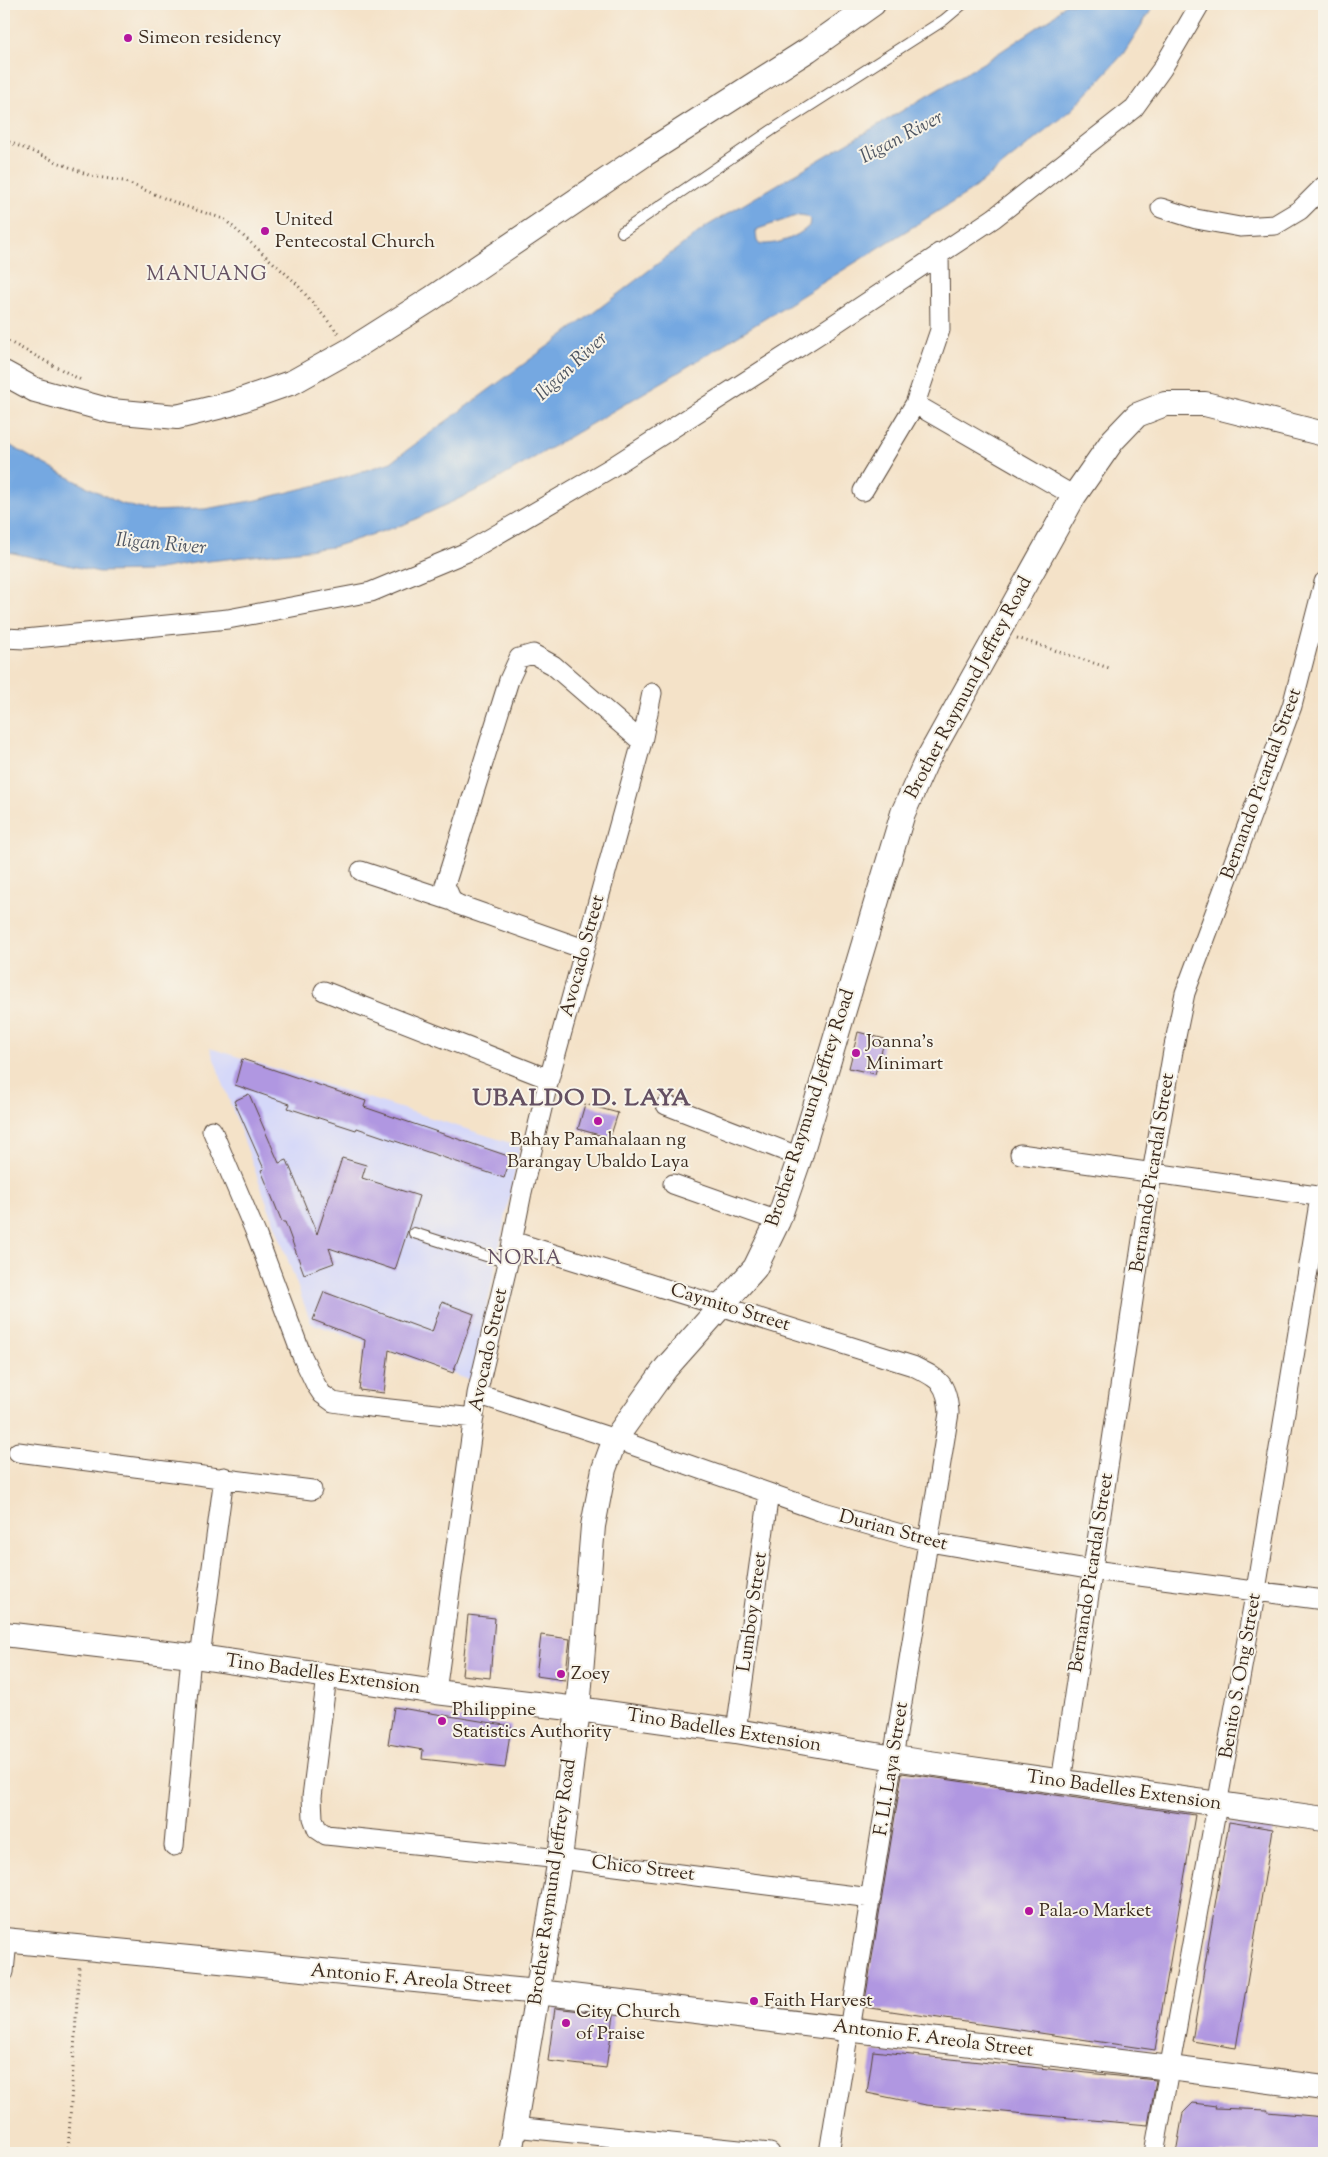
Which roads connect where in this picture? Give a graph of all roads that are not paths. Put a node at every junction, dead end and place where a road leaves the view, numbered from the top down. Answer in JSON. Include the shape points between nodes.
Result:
{"nodes":[{"id":1,"x":873,"y":4,"type":"edge"},
{"id":2,"x":963,"y":4,"type":"edge"},
{"id":3,"x":1200,"y":4,"type":"edge"},
{"id":4,"x":1324,"y":186,"type":"edge"},
{"id":5,"x":1161,"y":208,"type":"dead end"},
{"id":6,"x":622,"y":232,"type":"dead end"},
{"id":7,"x":939,"y":253,"type":"junction"},
{"id":8,"x":4,"y":373,"type":"edge"},
{"id":9,"x":915,"y":404,"type":"junction"},
{"id":10,"x":1324,"y":434,"type":"edge"},
{"id":11,"x":863,"y":490,"type":"dead end"},
{"id":12,"x":1074,"y":496,"type":"junction"},
{"id":13,"x":1324,"y":582,"type":"edge"},
{"id":14,"x":4,"y":638,"type":"edge"},
{"id":15,"x":652,"y":693,"type":"dead end"},
{"id":16,"x":642,"y":742,"type":"junction"},
{"id":17,"x":361,"y":871,"type":"dead end"},
{"id":18,"x":452,"y":901,"type":"junction"},
{"id":19,"x":584,"y":949,"type":"junction"},
{"id":20,"x":324,"y":992,"type":"dead end"},
{"id":21,"x":549,"y":1080,"type":"junction"},
{"id":22,"x":666,"y":1105,"type":"dead end"},
{"id":23,"x":212,"y":1130,"type":"dead end"},
{"id":24,"x":1020,"y":1154,"type":"dead end"},
{"id":25,"x":800,"y":1157,"type":"junction"},
{"id":26,"x":1152,"y":1173,"type":"junction"},
{"id":27,"x":673,"y":1184,"type":"dead end"},
{"id":28,"x":1322,"y":1197,"type":"edge"},
{"id":29,"x":778,"y":1221,"type":"junction"},
{"id":30,"x":414,"y":1233,"type":"dead end"},
{"id":31,"x":512,"y":1241,"type":"junction"},
{"id":32,"x":508,"y":1263,"type":"junction"},
{"id":33,"x":722,"y":1305,"type":"junction"},
{"id":34,"x":943,"y":1385,"type":"joint"},
{"id":35,"x":477,"y":1394,"type":"junction"},
{"id":36,"x":474,"y":1418,"type":"junction"},
{"id":37,"x":615,"y":1439,"type":"junction"},
{"id":38,"x":18,"y":1452,"type":"dead end"},
{"id":39,"x":224,"y":1478,"type":"junction"},
{"id":40,"x":312,"y":1490,"type":"dead end"},
{"id":41,"x":769,"y":1493,"type":"junction"},
{"id":42,"x":928,"y":1542,"type":"junction"},
{"id":43,"x":1093,"y":1570,"type":"junction"},
{"id":44,"x":1256,"y":1590,"type":"junction"},
{"id":45,"x":1324,"y":1600,"type":"edge"},
{"id":46,"x":4,"y":1634,"type":"edge"},
{"id":47,"x":196,"y":1657,"type":"junction"},
{"id":48,"x":328,"y":1676,"type":"junction"},
{"id":49,"x":436,"y":1692,"type":"junction"},
{"id":50,"x":578,"y":1709,"type":"junction"},
{"id":51,"x":736,"y":1731,"type":"junction"},
{"id":52,"x":894,"y":1758,"type":"junction"},
{"id":53,"x":1061,"y":1782,"type":"junction"},
{"id":54,"x":1218,"y":1804,"type":"junction"},
{"id":55,"x":1324,"y":1819,"type":"edge"},
{"id":56,"x":174,"y":1846,"type":"dead end"},
{"id":57,"x":560,"y":1859,"type":"junction"},
{"id":58,"x":871,"y":1898,"type":"junction"},
{"id":59,"x":6,"y":1940,"type":"edge"},
{"id":60,"x":4,"y":1972,"type":"edge"},
{"id":61,"x":538,"y":1992,"type":"junction"},
{"id":62,"x":850,"y":2029,"type":"junction"},
{"id":63,"x":1170,"y":2068,"type":"junction"},
{"id":64,"x":1324,"y":2088,"type":"edge"},
{"id":65,"x":514,"y":2127,"type":"junction"},
{"id":66,"x":510,"y":2153,"type":"edge"},
{"id":67,"x":770,"y":2153,"type":"edge"},
{"id":68,"x":829,"y":2153,"type":"edge"},
{"id":69,"x":1154,"y":2153,"type":"edge"}],
"edges":[{"from":1,"to":8,"type":"street","via":[[430,300],[352,350],[293,382],[230,404],[177,417],[110,411],[34,390]]},
{"from":2,"to":6,"type":"lane","via":[[944,20],[772,130]]},
{"from":3,"to":7,"type":"street","via":[[1162,69],[1134,108],[994,218]]},
{"from":4,"to":5,"type":"street","via":[[1300,210],[1275,225],[1240,227],[1196,219]]},
{"from":7,"to":9,"type":"street","via":[[940,330]]},
{"from":7,"to":14,"type":"street","via":[[821,334],[609,469],[467,552],[371,592],[228,618],[24,639]]},
{"from":9,"to":11,"type":"street"},
{"from":9,"to":12,"type":"street"},
{"from":10,"to":12,"type":"street","name":"Brother Raymund Jeffrey Road","via":[[1205,404],[1165,404],[1137,415],[1113,440]]},
{"from":12,"to":25,"type":"street","name":"Brother Raymund Jeffrey Road","via":[[925,764],[903,813]]},
{"from":13,"to":26,"type":"street","name":"Bernando Picardal Street","via":[[1292,706],[1185,993]]},
{"from":15,"to":16,"type":"street","name":"Avocado Street"},
{"from":16,"to":18,"type":"street","via":[[554,665],[533,654],[519,658],[509,680],[445,885]]},
{"from":16,"to":19,"type":"street","name":"Avocado Street"},
{"from":17,"to":18,"type":"street"},
{"from":18,"to":19,"type":"street"},
{"from":19,"to":21,"type":"street","name":"Avocado Street"},
{"from":20,"to":21,"type":"street"},
{"from":21,"to":31,"type":"street","name":"Avocado Street"},
{"from":22,"to":25,"type":"street"},
{"from":23,"to":36,"type":"street","via":[[257,1236],[302,1356],[322,1394],[333,1402],[352,1405]]},
{"from":24,"to":26,"type":"street"},
{"from":25,"to":29,"type":"street","name":"Brother Raymund Jeffrey Road"},
{"from":26,"to":28,"type":"street"},
{"from":26,"to":43,"type":"street","name":"Bernando Picardal Street"},
{"from":27,"to":29,"type":"street"},
{"from":28,"to":44,"type":"street","name":"Benito S. Ong Street"},
{"from":29,"to":33,"type":"street","name":"Brother Raymund Jeffrey Road","via":[[755,1268]]},
{"from":30,"to":32,"type":"lane"},
{"from":31,"to":32,"type":"street","name":"Avocado Street"},
{"from":31,"to":33,"type":"street","name":"Caymito Street"},
{"from":32,"to":35,"type":"street","name":"Avocado Street"},
{"from":33,"to":34,"type":"street","name":"Caymito Street","via":[[912,1366]]},
{"from":33,"to":37,"type":"street","name":"Brother Raymund Jeffrey Road","via":[[666,1368]]},
{"from":34,"to":42,"type":"street","name":"F. Ll. Laya Street","via":[[950,1413]]},
{"from":35,"to":36,"type":"street","name":"Avocado Street"},
{"from":35,"to":37,"type":"street","name":"Durian Street"},
{"from":36,"to":49,"type":"street","name":"Avocado Street"},
{"from":37,"to":41,"type":"street","name":"Durian Street"},
{"from":37,"to":50,"type":"street","name":"Brother Raymund Jeffrey Road","via":[[604,1469],[593,1526]]},
{"from":38,"to":39,"type":"street"},
{"from":39,"to":40,"type":"street"},
{"from":39,"to":47,"type":"street"},
{"from":41,"to":42,"type":"street","name":"Durian Street"},
{"from":41,"to":51,"type":"street","name":"Lumboy Street"},
{"from":42,"to":43,"type":"street","name":"Durian Street"},
{"from":42,"to":52,"type":"street","name":"F. Ll. Laya Street"},
{"from":43,"to":44,"type":"street","name":"Durian Street"},
{"from":43,"to":53,"type":"street","name":"Bernando Picardal Street"},
{"from":44,"to":45,"type":"street","name":"Durian Street"},
{"from":44,"to":54,"type":"street","name":"Benito S. Ong Street"},
{"from":46,"to":47,"type":"street","name":"Tino Badelles Extension"},
{"from":47,"to":48,"type":"street","name":"Tino Badelles Extension"},
{"from":47,"to":56,"type":"street"},
{"from":48,"to":49,"type":"street","name":"Tino Badelles Extension"},
{"from":48,"to":57,"type":"street","name":"Chico Street","via":[[312,1797],[312,1818],[317,1829],[326,1835]]},
{"from":49,"to":50,"type":"street","name":"Tino Badelles Extension"},
{"from":50,"to":51,"type":"street","name":"Tino Badelles Extension"},
{"from":50,"to":57,"type":"street","name":"Brother Raymund Jeffrey Road"},
{"from":51,"to":52,"type":"street","name":"Tino Badelles Extension"},
{"from":52,"to":53,"type":"street","name":"Tino Badelles Extension"},
{"from":52,"to":58,"type":"street","name":"F. Ll. Laya Street"},
{"from":53,"to":54,"type":"street","name":"Tino Badelles Extension"},
{"from":54,"to":55,"type":"street","name":"Tino Badelles Extension"},
{"from":54,"to":63,"type":"street","name":"Benito S. Ong Street"},
{"from":57,"to":58,"type":"street","name":"Chico Street"},
{"from":57,"to":61,"type":"street","name":"Brother Raymund Jeffrey Road"},
{"from":58,"to":62,"type":"street","name":"F. Ll. Laya Street"},
{"from":59,"to":60,"type":"street"},
{"from":59,"to":61,"type":"street","name":"Antonio F. Areola Street"},
{"from":61,"to":62,"type":"street","name":"Antonio F. Areola Street"},
{"from":61,"to":65,"type":"street","name":"Brother Raymund Jeffrey Road"},
{"from":62,"to":63,"type":"street","name":"Antonio F. Areola Street"},
{"from":62,"to":68,"type":"street","name":"F. Ll. Laya Street"},
{"from":63,"to":64,"type":"street","name":"Antonio F. Areola Street"},
{"from":63,"to":69,"type":"street","name":"Benito S. Ong Street"},
{"from":65,"to":66,"type":"street","name":"Brother Raymund Jeffrey Road"},
{"from":65,"to":67,"type":"street"}]}
